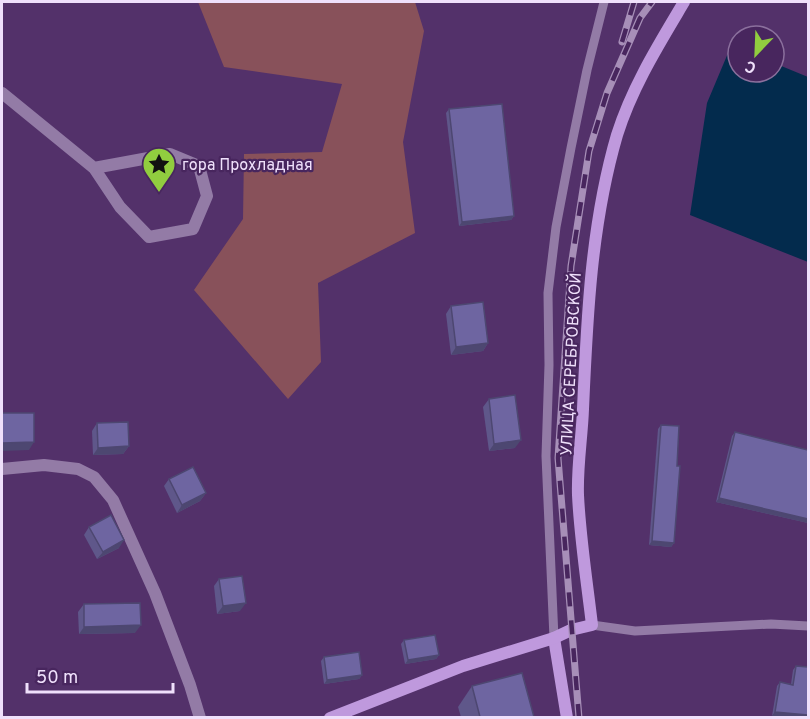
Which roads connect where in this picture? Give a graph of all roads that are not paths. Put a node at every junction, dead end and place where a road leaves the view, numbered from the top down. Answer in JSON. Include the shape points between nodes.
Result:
{"nodes":[{"id":1,"x":604,"y":2,"type":"edge"},
{"id":2,"x":684,"y":2,"type":"edge"},
{"id":3,"x":2,"y":93,"type":"edge"},
{"id":4,"x":94,"y":168,"type":"junction"},
{"id":5,"x":2,"y":469,"type":"edge"},
{"id":6,"x":592,"y":625,"type":"junction"},
{"id":7,"x":808,"y":626,"type":"edge"},
{"id":8,"x":554,"y":638,"type":"junction"},
{"id":9,"x":200,"y":717,"type":"edge"},
{"id":10,"x":330,"y":717,"type":"edge"},
{"id":11,"x":567,"y":717,"type":"edge"}],
"edges":[{"from":1,"to":8,"type":"lane","via":[[569,159],[548,293],[546,456]]},
{"from":2,"to":6,"type":"street","name":"УЛИЦА СЕРЕБРОВСКОЙ","via":[[631,99],[618,134],[593,250],[578,494]]},
{"from":3,"to":4,"type":"street"},
{"from":4,"to":4,"type":"street","via":[[120,207],[149,237],[193,229],[207,196],[198,166],[170,154]]},
{"from":5,"to":9,"type":"street","via":[[44,465],[78,469],[94,477],[113,500],[154,593]]},
{"from":6,"to":7,"type":"lane","via":[[635,631],[771,624]]},
{"from":6,"to":8,"type":"street"},
{"from":8,"to":10,"type":"street","via":[[463,666]]},
{"from":8,"to":11,"type":"street"}]}
